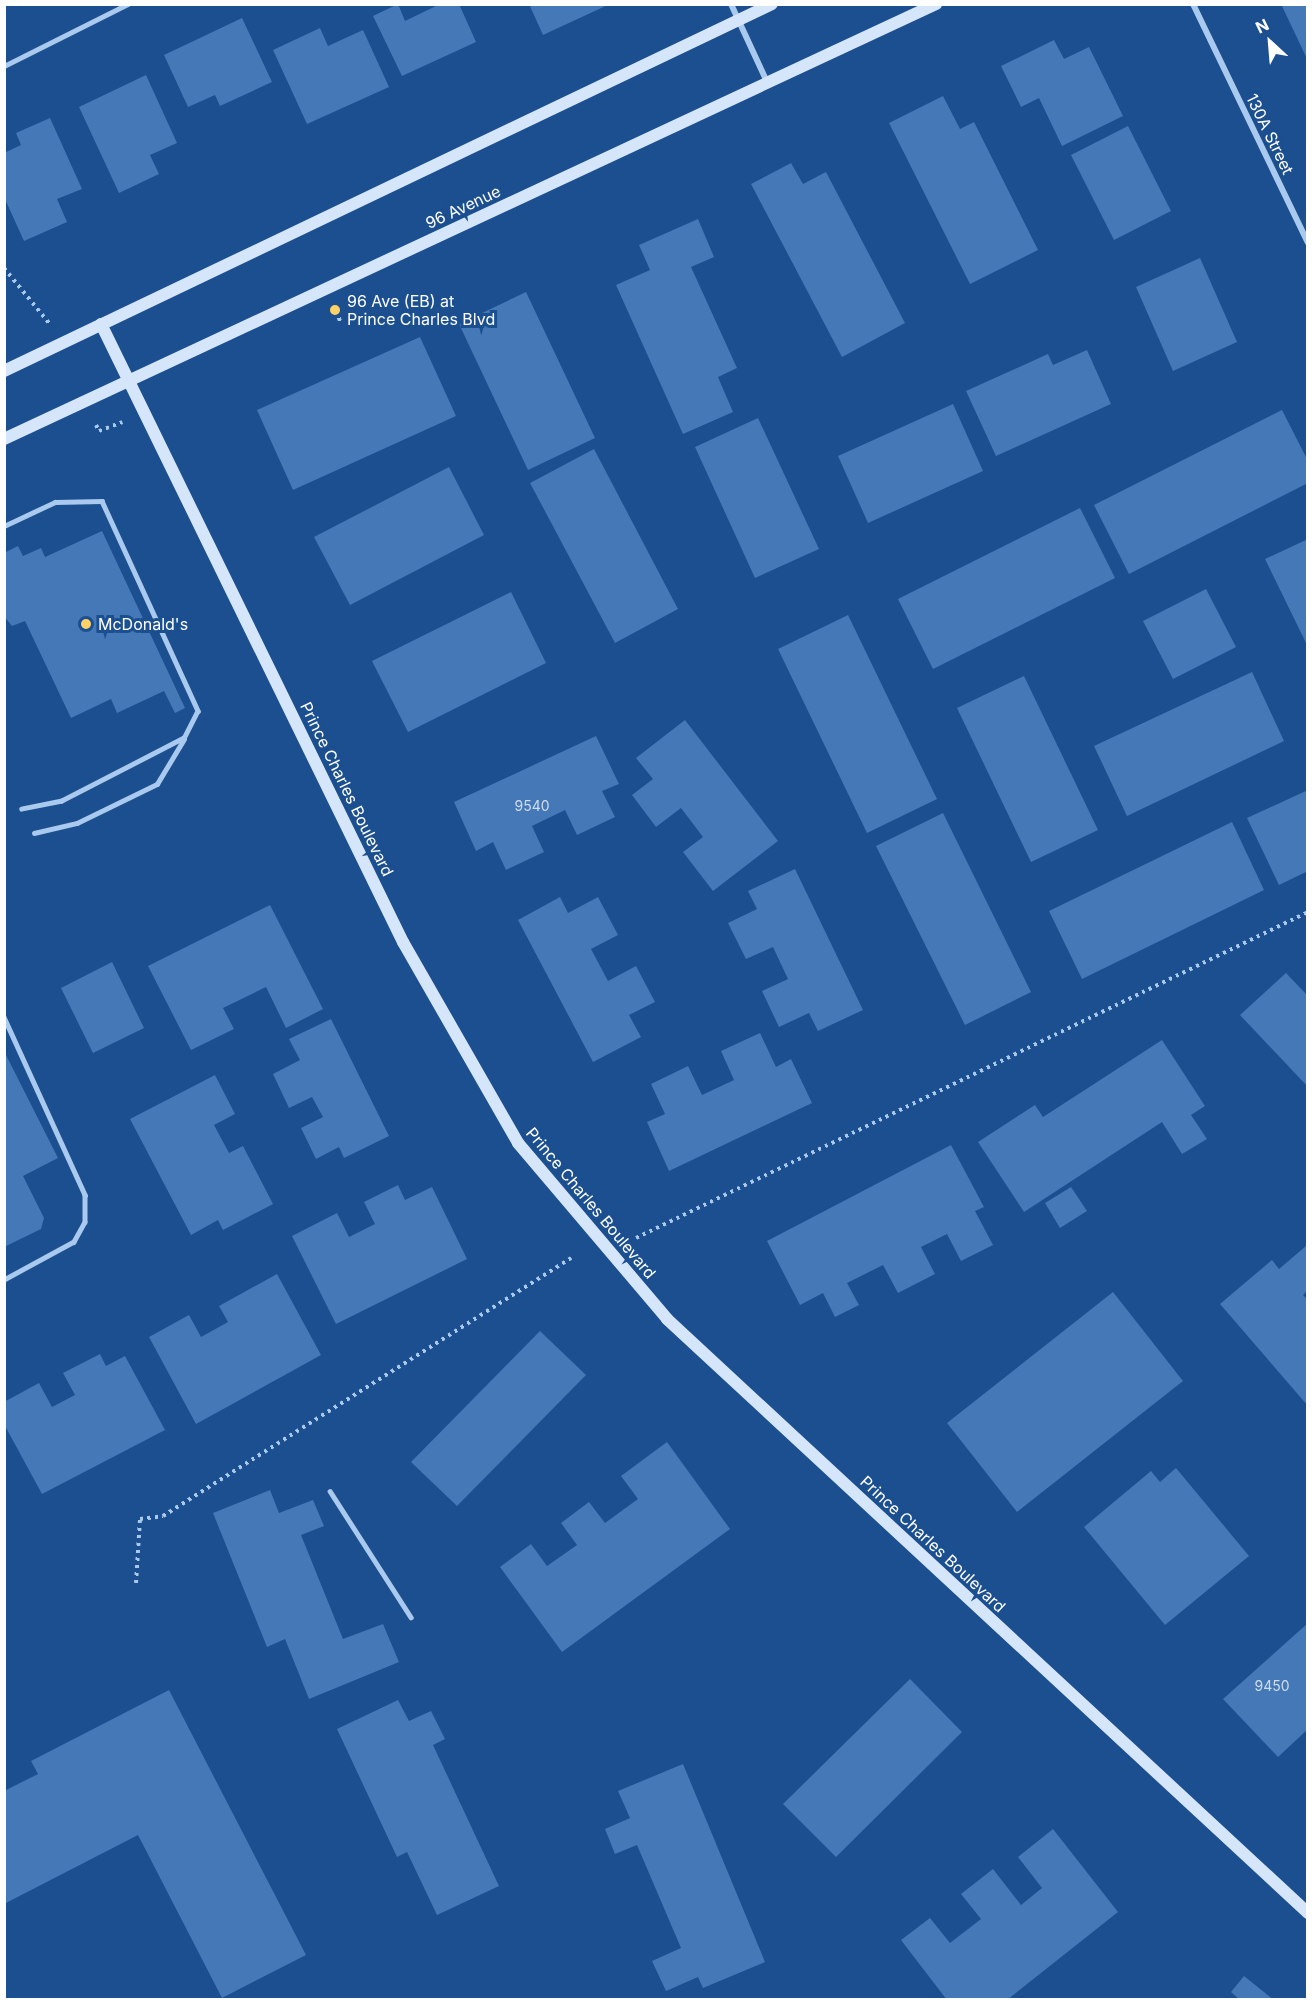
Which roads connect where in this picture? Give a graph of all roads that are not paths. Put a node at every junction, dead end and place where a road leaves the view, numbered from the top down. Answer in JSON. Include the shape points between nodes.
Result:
{"nodes":[{"id":1,"x":128,"y":4,"type":"edge"},
{"id":2,"x":731,"y":4,"type":"edge"},
{"id":3,"x":772,"y":4,"type":"edge"},
{"id":4,"x":936,"y":4,"type":"edge"},
{"id":5,"x":1193,"y":4,"type":"edge"},
{"id":6,"x":739,"y":21,"type":"junction"},
{"id":7,"x":4,"y":66,"type":"edge"},
{"id":8,"x":767,"y":83,"type":"junction"},
{"id":9,"x":1308,"y":243,"type":"edge"},
{"id":10,"x":101,"y":324,"type":"junction"},
{"id":11,"x":4,"y":371,"type":"edge"},
{"id":12,"x":129,"y":381,"type":"junction"},
{"id":13,"x":4,"y":439,"type":"edge"},
{"id":14,"x":4,"y":526,"type":"edge"},
{"id":15,"x":184,"y":738,"type":"junction"},
{"id":16,"x":22,"y":809,"type":"dead end"},
{"id":17,"x":34,"y":833,"type":"dead end"},
{"id":18,"x":4,"y":1017,"type":"edge"},
{"id":19,"x":4,"y":1280,"type":"edge"},
{"id":20,"x":330,"y":1491,"type":"dead end"},
{"id":21,"x":411,"y":1617,"type":"dead end"},
{"id":22,"x":1308,"y":1913,"type":"edge"}],
"edges":[{"from":1,"to":7,"type":"lane"},
{"from":2,"to":6,"type":"street"},
{"from":3,"to":6,"type":"street"},
{"from":4,"to":8,"type":"street","name":"96 Avenue"},
{"from":5,"to":9,"type":"street","name":"130A Street"},
{"from":6,"to":8,"type":"street"},
{"from":6,"to":10,"type":"street"},
{"from":8,"to":12,"type":"street","name":"96 Avenue"},
{"from":10,"to":11,"type":"street"},
{"from":10,"to":12,"type":"street","name":"Prince Charles Boulevard"},
{"from":12,"to":13,"type":"street","name":"96 Avenue"},
{"from":12,"to":22,"type":"street","name":"Prince Charles Boulevard","via":[[403,942],[518,1143],[667,1319]]},
{"from":14,"to":15,"type":"lane","via":[[55,502],[102,501],[198,711]]},
{"from":15,"to":16,"type":"lane","via":[[62,801]]},
{"from":15,"to":17,"type":"lane","via":[[157,784],[77,823]]},
{"from":18,"to":19,"type":"lane","via":[[85,1195],[85,1222],[74,1242]]},
{"from":20,"to":21,"type":"lane"}]}
